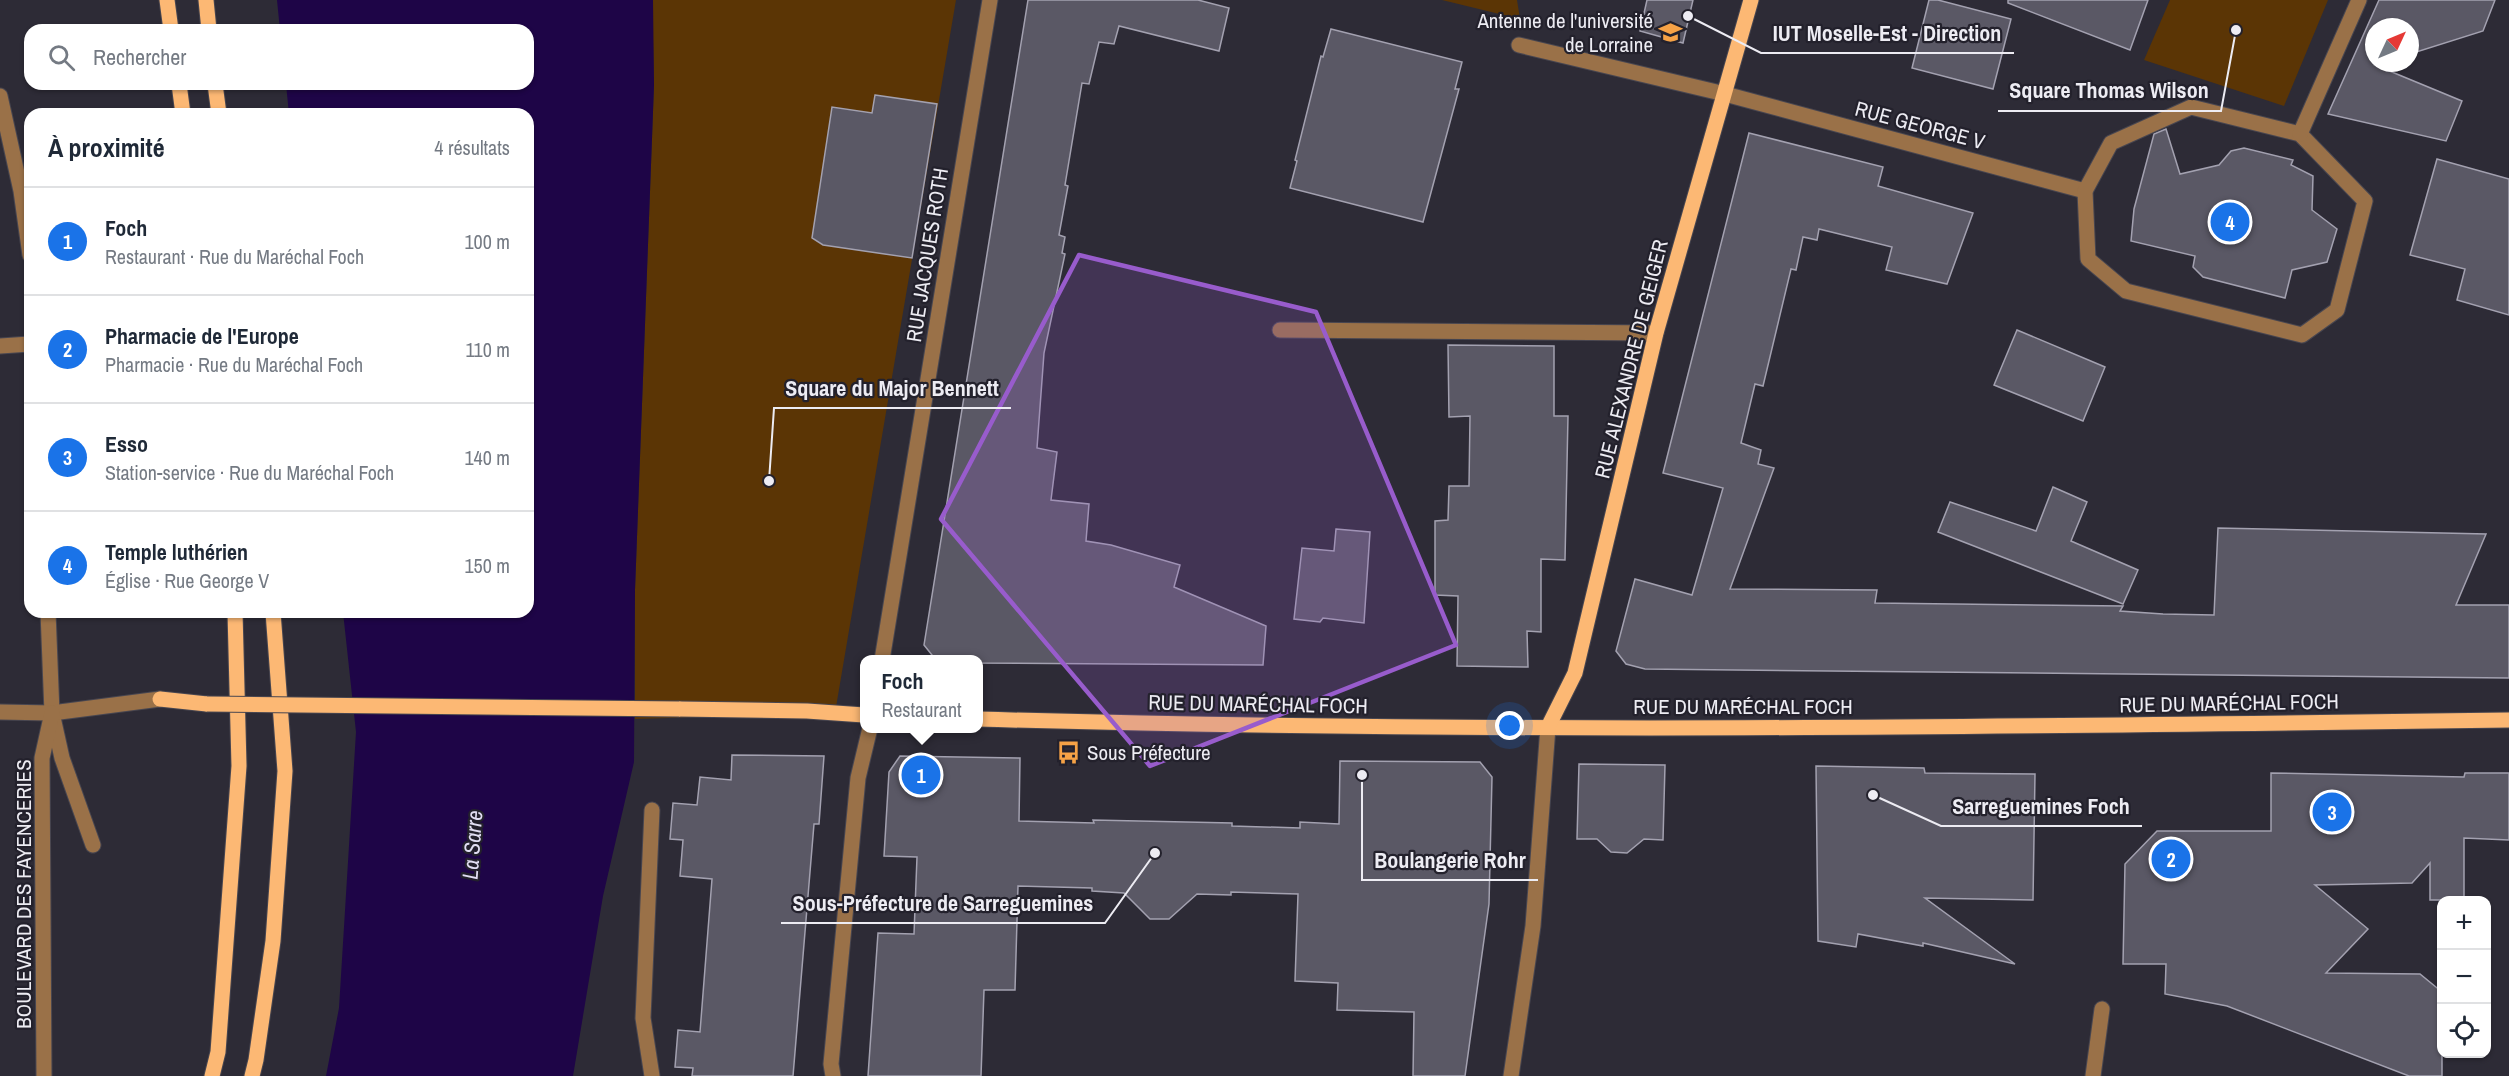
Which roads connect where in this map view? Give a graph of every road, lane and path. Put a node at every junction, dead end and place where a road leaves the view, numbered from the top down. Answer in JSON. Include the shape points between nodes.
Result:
{"nodes":[{"id":1,"x":167,"y":0,"type":"edge"},
{"id":2,"x":206,"y":0,"type":"edge"},
{"id":3,"x":990,"y":0,"type":"edge"},
{"id":4,"x":1751,"y":0,"type":"edge"},
{"id":5,"x":2359,"y":0,"type":"edge"},
{"id":6,"x":170,"y":24,"type":"edge"},
{"id":7,"x":208,"y":24,"type":"edge"},
{"id":8,"x":1519,"y":45,"type":"dead end"},
{"id":9,"x":180,"y":90,"type":"edge"},
{"id":10,"x":216,"y":90,"type":"edge"},
{"id":11,"x":1725,"y":94,"type":"junction"},
{"id":12,"x":0,"y":96,"type":"edge"},
{"id":13,"x":182,"y":108,"type":"edge"},
{"id":14,"x":218,"y":108,"type":"edge"},
{"id":15,"x":2300,"y":134,"type":"junction"},
{"id":16,"x":2085,"y":191,"type":"junction"},
{"id":17,"x":24,"y":212,"type":"edge"},
{"id":18,"x":1280,"y":330,"type":"dead end"},
{"id":19,"x":1656,"y":333,"type":"junction"},
{"id":20,"x":24,"y":344,"type":"edge"},
{"id":21,"x":0,"y":346,"type":"edge"},
{"id":22,"x":48,"y":618,"type":"edge"},
{"id":23,"x":235,"y":618,"type":"edge"},
{"id":24,"x":273,"y":618,"type":"edge"},
{"id":25,"x":883,"y":655,"type":"edge"},
{"id":26,"x":160,"y":699,"type":"joint"},
{"id":27,"x":0,"y":712,"type":"edge"},
{"id":28,"x":52,"y":713,"type":"junction"},
{"id":29,"x":860,"y":715,"type":"edge"},
{"id":30,"x":983,"y":718,"type":"edge"},
{"id":31,"x":2509,"y":720,"type":"edge"},
{"id":32,"x":1548,"y":727,"type":"junction"},
{"id":33,"x":869,"y":733,"type":"edge"},
{"id":34,"x":652,"y":810,"type":"dead end"},
{"id":35,"x":93,"y":845,"type":"dead end"},
{"id":36,"x":2102,"y":1009,"type":"dead end"},
{"id":37,"x":44,"y":1076,"type":"edge"},
{"id":38,"x":212,"y":1076,"type":"edge"},
{"id":39,"x":252,"y":1076,"type":"edge"},
{"id":40,"x":652,"y":1076,"type":"edge"},
{"id":41,"x":833,"y":1076,"type":"edge"},
{"id":42,"x":1511,"y":1076,"type":"edge"},
{"id":43,"x":2093,"y":1076,"type":"edge"}],
"edges":[{"from":1,"to":6,"type":"main road"},
{"from":2,"to":7,"type":"main road"},
{"from":3,"to":25,"type":"street","name":"RUE JACQUES ROTH"},
{"from":4,"to":11,"type":"main road","name":"RUE ALEXANDRE DE GEIGER"},
{"from":5,"to":15,"type":"street"},
{"from":8,"to":11,"type":"street","name":"RUE GEORGE V"},
{"from":9,"to":13,"type":"main road"},
{"from":10,"to":14,"type":"main road"},
{"from":11,"to":16,"type":"street","name":"RUE GEORGE V"},
{"from":11,"to":19,"type":"main road","name":"RUE ALEXANDRE DE GEIGER"},
{"from":12,"to":17,"type":"street"},
{"from":15,"to":16,"type":"street","via":[[2190,107],[2111,143]]},
{"from":15,"to":16,"type":"street","via":[[2365,201],[2337,310],[2302,335],[2126,291],[2088,259]]},
{"from":18,"to":19,"type":"street"},
{"from":19,"to":32,"type":"main road","name":"RUE ALEXANDRE DE GEIGER","via":[[1575,674]]},
{"from":20,"to":21,"type":"street"},
{"from":22,"to":28,"type":"street"},
{"from":23,"to":38,"type":"main road","via":[[239,766],[218,1052]]},
{"from":24,"to":39,"type":"main road","via":[[285,771],[273,941]]},
{"from":26,"to":28,"type":"street"},
{"from":26,"to":29,"type":"main road","bridge":true,"via":[[207,704]]},
{"from":27,"to":28,"type":"street"},
{"from":28,"to":35,"type":"street","via":[[62,758]]},
{"from":28,"to":37,"type":"street","name":"BOULEVARD DES FAYENCERIES","via":[[42,758]]},
{"from":30,"to":32,"type":"main road","name":"RUE DU MARÉCHAL FOCH","via":[[1209,726]]},
{"from":31,"to":32,"type":"main road","name":"RUE DU MARÉCHAL FOCH"},
{"from":32,"to":42,"type":"street","via":[[1533,926]]},
{"from":33,"to":41,"type":"street","via":[[858,778]]},
{"from":34,"to":40,"type":"street","via":[[643,1018]]},
{"from":36,"to":43,"type":"street"}]}
